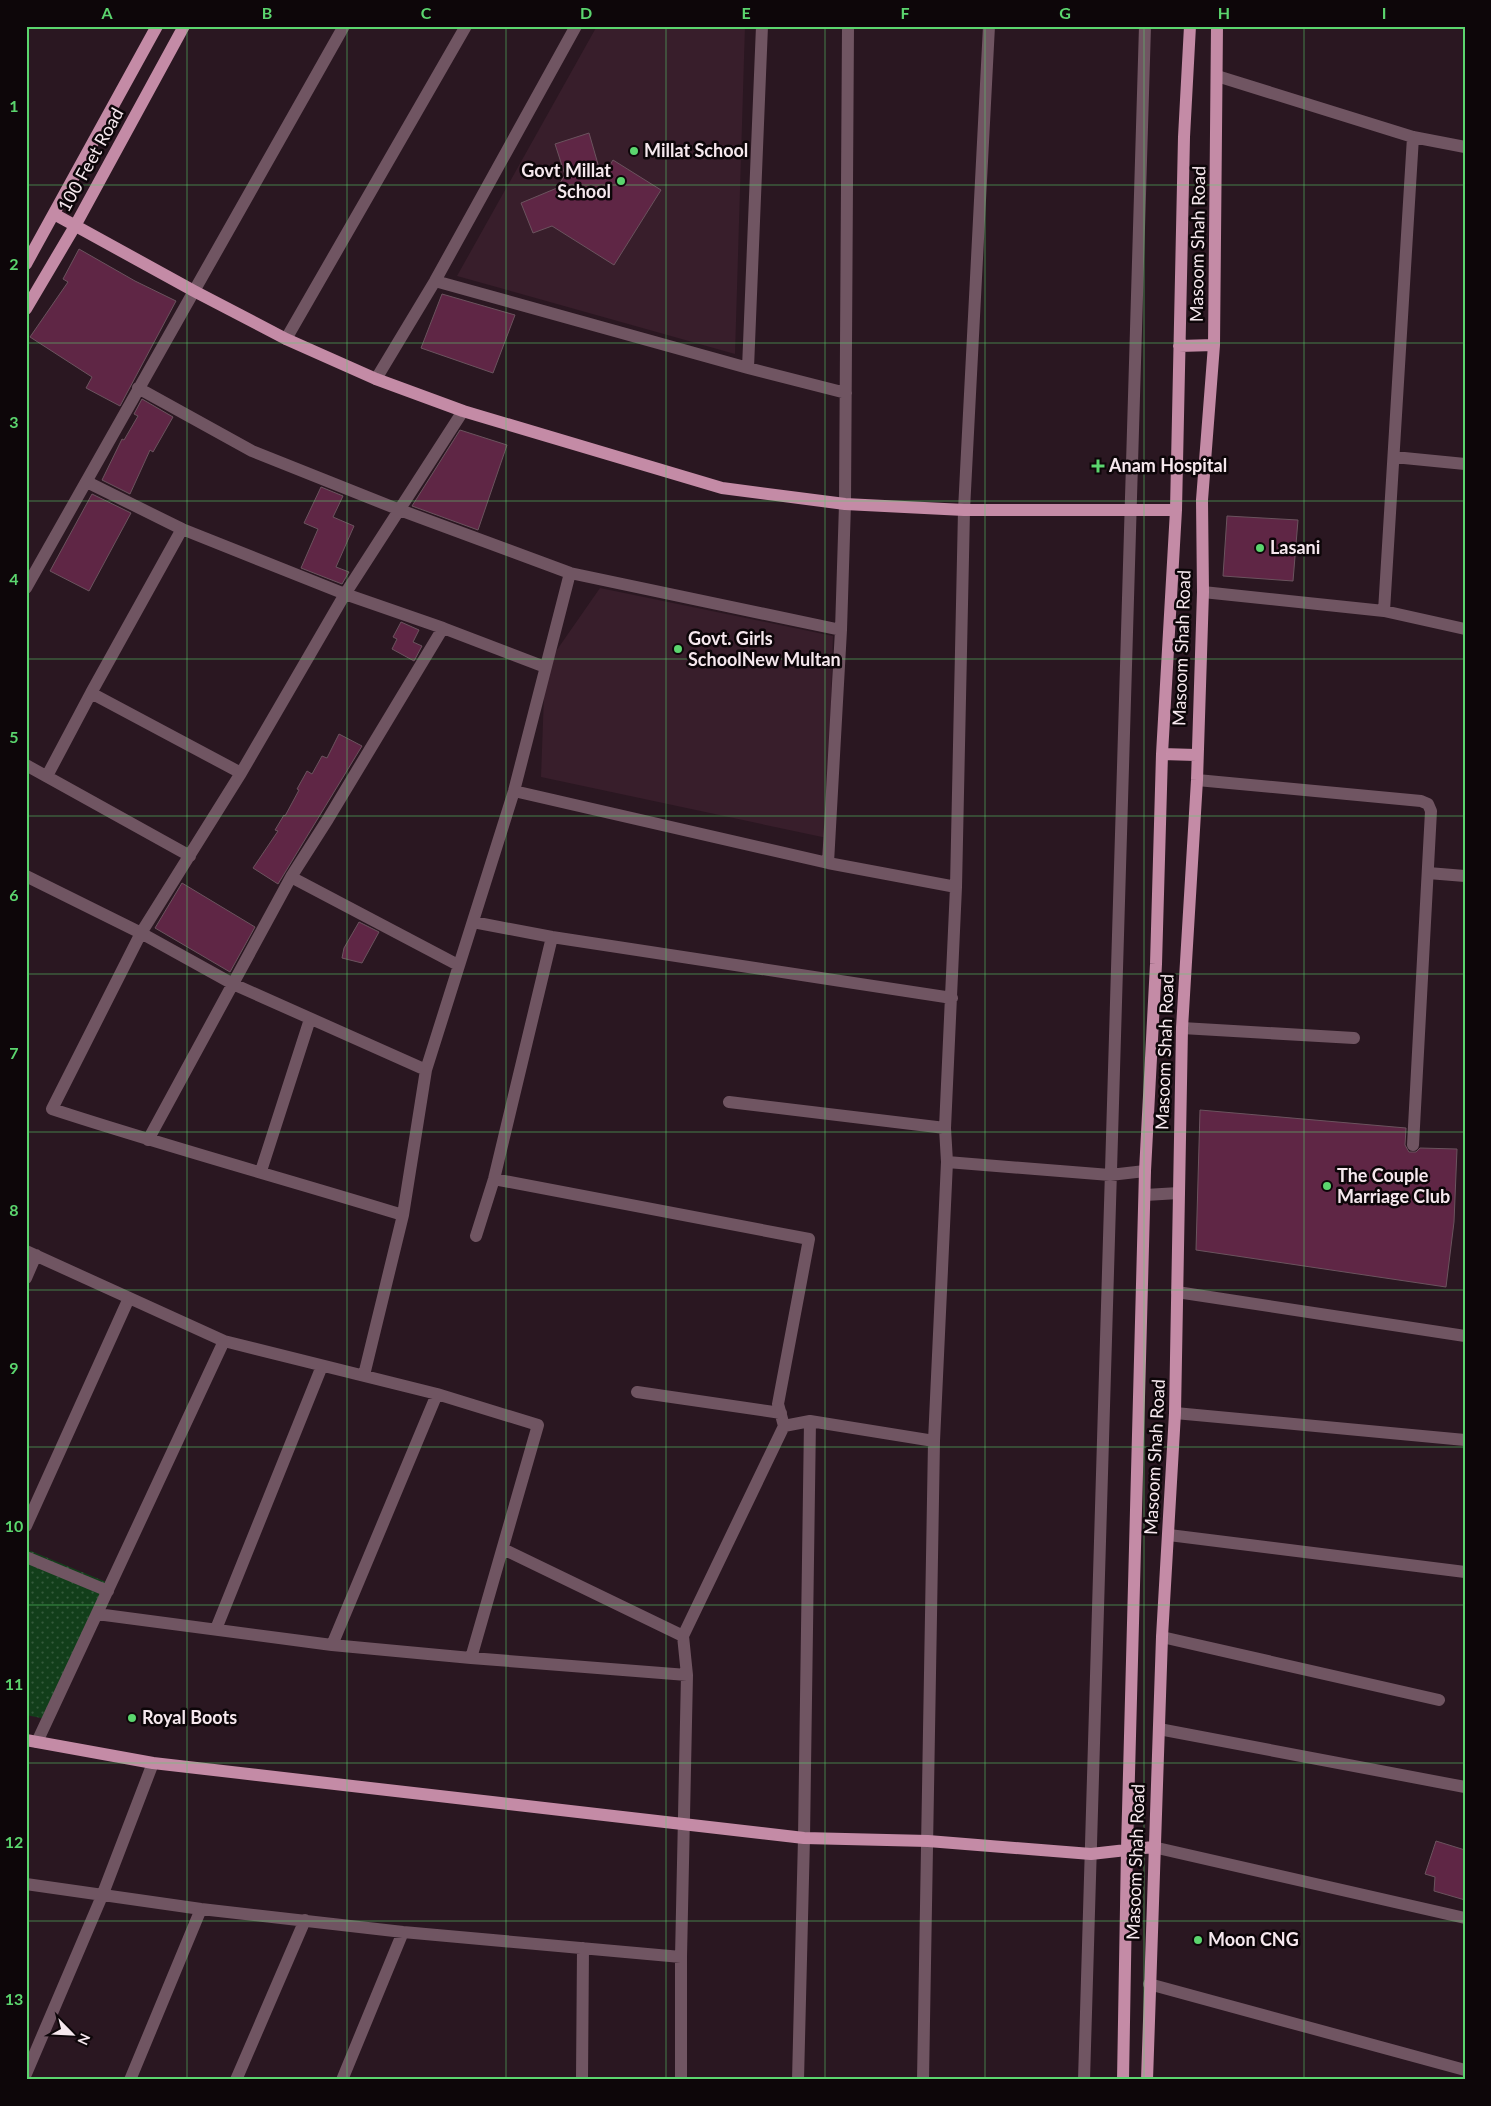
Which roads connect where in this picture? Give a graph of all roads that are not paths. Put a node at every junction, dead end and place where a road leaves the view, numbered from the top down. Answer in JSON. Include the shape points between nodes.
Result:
{"nodes":[{"id":1,"x":157,"y":26,"type":"edge"},
{"id":2,"x":184,"y":26,"type":"edge"},
{"id":3,"x":344,"y":26,"type":"edge"},
{"id":4,"x":466,"y":26,"type":"edge"},
{"id":5,"x":576,"y":26,"type":"edge"},
{"id":6,"x":762,"y":26,"type":"edge"},
{"id":7,"x":848,"y":26,"type":"edge"},
{"id":8,"x":989,"y":26,"type":"edge"},
{"id":9,"x":1145,"y":26,"type":"edge"},
{"id":10,"x":1190,"y":26,"type":"edge"},
{"id":11,"x":1217,"y":26,"type":"edge"},
{"id":12,"x":1217,"y":76,"type":"junction"},
{"id":13,"x":1413,"y":137,"type":"junction"},
{"id":14,"x":1465,"y":147,"type":"edge"},
{"id":15,"x":54,"y":214,"type":"junction"},
{"id":16,"x":75,"y":226,"type":"junction"},
{"id":17,"x":26,"y":264,"type":"edge"},
{"id":18,"x":435,"y":281,"type":"junction"},
{"id":19,"x":194,"y":291,"type":"junction"},
{"id":20,"x":26,"y":310,"type":"edge"},
{"id":21,"x":286,"y":339,"type":"junction"},
{"id":22,"x":1178,"y":346,"type":"junction"},
{"id":23,"x":1214,"y":346,"type":"junction"},
{"id":24,"x":748,"y":368,"type":"junction"},
{"id":25,"x":376,"y":379,"type":"junction"},
{"id":26,"x":138,"y":388,"type":"junction"},
{"id":27,"x":846,"y":392,"type":"junction"},
{"id":28,"x":463,"y":411,"type":"junction"},
{"id":29,"x":1394,"y":457,"type":"junction"},
{"id":30,"x":1465,"y":464,"type":"edge"},
{"id":31,"x":87,"y":482,"type":"junction"},
{"id":32,"x":845,"y":504,"type":"junction"},
{"id":33,"x":400,"y":510,"type":"junction"},
{"id":34,"x":964,"y":510,"type":"junction"},
{"id":35,"x":1130,"y":510,"type":"junction"},
{"id":36,"x":1176,"y":510,"type":"junction"},
{"id":37,"x":182,"y":530,"type":"junction"},
{"id":38,"x":570,"y":572,"type":"junction"},
{"id":39,"x":26,"y":588,"type":"edge"},
{"id":40,"x":1203,"y":592,"type":"junction"},
{"id":41,"x":345,"y":594,"type":"junction"},
{"id":42,"x":1384,"y":611,"type":"junction"},
{"id":43,"x":443,"y":628,"type":"junction"},
{"id":44,"x":1465,"y":629,"type":"edge"},
{"id":45,"x":841,"y":630,"type":"junction"},
{"id":46,"x":545,"y":668,"type":"junction"},
{"id":47,"x":91,"y":693,"type":"junction"},
{"id":48,"x":1162,"y":754,"type":"junction"},
{"id":49,"x":1196,"y":755,"type":"junction"},
{"id":50,"x":26,"y":765,"type":"edge"},
{"id":51,"x":241,"y":774,"type":"junction"},
{"id":52,"x":47,"y":776,"type":"junction"},
{"id":53,"x":1197,"y":780,"type":"junction"},
{"id":54,"x":514,"y":790,"type":"junction"},
{"id":55,"x":190,"y":856,"type":"junction"},
{"id":56,"x":828,"y":863,"type":"junction"},
{"id":57,"x":1428,"y":873,"type":"junction"},
{"id":58,"x":26,"y":876,"type":"edge"},
{"id":59,"x":1465,"y":876,"type":"edge"},
{"id":60,"x":291,"y":877,"type":"junction"},
{"id":61,"x":956,"y":887,"type":"junction"},
{"id":62,"x":473,"y":922,"type":"junction"},
{"id":63,"x":141,"y":933,"type":"junction"},
{"id":64,"x":552,"y":937,"type":"junction"},
{"id":65,"x":458,"y":965,"type":"junction"},
{"id":66,"x":233,"y":984,"type":"junction"},
{"id":67,"x":952,"y":998,"type":"junction"},
{"id":68,"x":310,"y":1019,"type":"junction"},
{"id":69,"x":1182,"y":1028,"type":"junction"},
{"id":70,"x":1354,"y":1038,"type":"dead end"},
{"id":71,"x":426,"y":1070,"type":"junction"},
{"id":72,"x":729,"y":1102,"type":"dead end"},
{"id":73,"x":945,"y":1128,"type":"junction"},
{"id":74,"x":148,"y":1140,"type":"junction"},
{"id":75,"x":1413,"y":1145,"type":"dead end"},
{"id":76,"x":947,"y":1162,"type":"junction"},
{"id":77,"x":261,"y":1171,"type":"junction"},
{"id":78,"x":1145,"y":1171,"type":"junction"},
{"id":79,"x":1110,"y":1175,"type":"junction"},
{"id":80,"x":494,"y":1179,"type":"junction"},
{"id":81,"x":1179,"y":1193,"type":"junction"},
{"id":82,"x":1145,"y":1195,"type":"junction"},
{"id":83,"x":403,"y":1215,"type":"junction"},
{"id":84,"x":476,"y":1236,"type":"dead end"},
{"id":85,"x":31,"y":1253,"type":"edge"},
{"id":86,"x":26,"y":1278,"type":"edge"},
{"id":87,"x":1177,"y":1292,"type":"junction"},
{"id":88,"x":129,"y":1298,"type":"junction"},
{"id":89,"x":1465,"y":1336,"type":"edge"},
{"id":90,"x":224,"y":1341,"type":"junction"},
{"id":91,"x":322,"y":1366,"type":"junction"},
{"id":92,"x":364,"y":1375,"type":"junction"},
{"id":93,"x":637,"y":1392,"type":"dead end"},
{"id":94,"x":437,"y":1394,"type":"junction"},
{"id":95,"x":1176,"y":1413,"type":"junction"},
{"id":96,"x":782,"y":1420,"type":"junction"},
{"id":97,"x":810,"y":1421,"type":"junction"},
{"id":98,"x":1465,"y":1440,"type":"edge"},
{"id":99,"x":934,"y":1441,"type":"junction"},
{"id":100,"x":26,"y":1526,"type":"edge"},
{"id":101,"x":1169,"y":1535,"type":"junction"},
{"id":102,"x":503,"y":1549,"type":"junction"},
{"id":103,"x":26,"y":1557,"type":"edge"},
{"id":104,"x":1465,"y":1572,"type":"edge"},
{"id":105,"x":108,"y":1591,"type":"junction"},
{"id":106,"x":97,"y":1614,"type":"junction"},
{"id":107,"x":216,"y":1629,"type":"junction"},
{"id":108,"x":683,"y":1636,"type":"junction"},
{"id":109,"x":1162,"y":1637,"type":"junction"},
{"id":110,"x":332,"y":1645,"type":"junction"},
{"id":111,"x":471,"y":1658,"type":"junction"},
{"id":112,"x":687,"y":1675,"type":"junction"},
{"id":113,"x":1439,"y":1700,"type":"dead end"},
{"id":114,"x":1159,"y":1729,"type":"junction"},
{"id":115,"x":31,"y":1741,"type":"edge"},
{"id":116,"x":153,"y":1763,"type":"junction"},
{"id":117,"x":1465,"y":1787,"type":"edge"},
{"id":118,"x":684,"y":1825,"type":"junction"},
{"id":119,"x":804,"y":1838,"type":"junction"},
{"id":120,"x":928,"y":1841,"type":"junction"},
{"id":121,"x":1154,"y":1847,"type":"junction"},
{"id":122,"x":1127,"y":1849,"type":"junction"},
{"id":123,"x":1091,"y":1854,"type":"junction"},
{"id":124,"x":26,"y":1884,"type":"edge"},
{"id":125,"x":102,"y":1896,"type":"junction"},
{"id":126,"x":201,"y":1909,"type":"junction"},
{"id":127,"x":1465,"y":1918,"type":"edge"},
{"id":128,"x":305,"y":1920,"type":"junction"},
{"id":129,"x":403,"y":1932,"type":"junction"},
{"id":130,"x":584,"y":1948,"type":"junction"},
{"id":131,"x":681,"y":1957,"type":"junction"},
{"id":132,"x":1149,"y":1984,"type":"junction"},
{"id":133,"x":1465,"y":2070,"type":"edge"},
{"id":134,"x":26,"y":2074,"type":"edge"},
{"id":135,"x":130,"y":2080,"type":"edge"},
{"id":136,"x":236,"y":2080,"type":"edge"},
{"id":137,"x":342,"y":2080,"type":"edge"},
{"id":138,"x":582,"y":2080,"type":"edge"},
{"id":139,"x":681,"y":2080,"type":"edge"},
{"id":140,"x":798,"y":2080,"type":"edge"},
{"id":141,"x":923,"y":2080,"type":"edge"},
{"id":142,"x":1084,"y":2080,"type":"edge"},
{"id":143,"x":1123,"y":2080,"type":"edge"},
{"id":144,"x":1147,"y":2080,"type":"edge"}],
"edges":[{"from":1,"to":15,"type":"main road","name":"100 Feet Road"},
{"from":2,"to":16,"type":"main road","name":"100 Feet Road"},
{"from":3,"to":19,"type":"street"},
{"from":4,"to":21,"type":"street"},
{"from":5,"to":18,"type":"street"},
{"from":6,"to":24,"type":"street"},
{"from":7,"to":27,"type":"street"},
{"from":8,"to":34,"type":"street"},
{"from":9,"to":35,"type":"street"},
{"from":10,"to":22,"type":"main road","name":"Masoom Shah Road"},
{"from":11,"to":12,"type":"main road","name":"Masoom Shah Road"},
{"from":12,"to":13,"type":"street"},
{"from":12,"to":23,"type":"main road","name":"Masoom Shah Road"},
{"from":13,"to":14,"type":"street"},
{"from":13,"to":29,"type":"street"},
{"from":15,"to":16,"type":"main road"},
{"from":15,"to":17,"type":"main road","name":"100 Feet Road"},
{"from":16,"to":19,"type":"main road"},
{"from":16,"to":20,"type":"main road","name":"100 Feet Road"},
{"from":18,"to":24,"type":"street"},
{"from":18,"to":25,"type":"street"},
{"from":19,"to":21,"type":"main road"},
{"from":19,"to":26,"type":"street"},
{"from":21,"to":25,"type":"main road"},
{"from":22,"to":23,"type":"main road"},
{"from":22,"to":36,"type":"main road","name":"Masoom Shah Road"},
{"from":23,"to":40,"type":"main road","name":"Masoom Shah Road","via":[[1202,500]]},
{"from":24,"to":27,"type":"street"},
{"from":25,"to":28,"type":"main road"},
{"from":26,"to":31,"type":"street"},
{"from":26,"to":33,"type":"street","via":[[252,451]]},
{"from":27,"to":32,"type":"street"},
{"from":28,"to":32,"type":"main road","via":[[722,488]]},
{"from":28,"to":33,"type":"street"},
{"from":29,"to":30,"type":"street"},
{"from":29,"to":42,"type":"street"},
{"from":31,"to":37,"type":"street"},
{"from":31,"to":39,"type":"street"},
{"from":32,"to":34,"type":"main road"},
{"from":32,"to":45,"type":"street"},
{"from":33,"to":38,"type":"street"},
{"from":33,"to":41,"type":"street"},
{"from":34,"to":35,"type":"main road"},
{"from":34,"to":61,"type":"street"},
{"from":35,"to":36,"type":"main road"},
{"from":35,"to":79,"type":"street"},
{"from":36,"to":48,"type":"main road","name":"Masoom Shah Road"},
{"from":37,"to":41,"type":"street"},
{"from":37,"to":47,"type":"street"},
{"from":38,"to":45,"type":"street"},
{"from":38,"to":46,"type":"street"},
{"from":40,"to":42,"type":"street"},
{"from":40,"to":49,"type":"main road","name":"Masoom Shah Road"},
{"from":41,"to":43,"type":"street"},
{"from":41,"to":51,"type":"street"},
{"from":42,"to":44,"type":"street"},
{"from":43,"to":46,"type":"street"},
{"from":43,"to":60,"type":"street"},
{"from":45,"to":56,"type":"street"},
{"from":46,"to":54,"type":"street"},
{"from":47,"to":51,"type":"street"},
{"from":47,"to":52,"type":"street"},
{"from":48,"to":49,"type":"main road"},
{"from":48,"to":78,"type":"main road","name":"Masoom Shah Road","via":[[1156,964]]},
{"from":49,"to":53,"type":"main road","name":"Masoom Shah Road"},
{"from":50,"to":52,"type":"street"},
{"from":51,"to":55,"type":"street"},
{"from":52,"to":55,"type":"street"},
{"from":53,"to":57,"type":"street","via":[[1421,801],[1428,804],[1431,811]]},
{"from":53,"to":69,"type":"main road","name":"Masoom Shah Road"},
{"from":54,"to":56,"type":"street"},
{"from":54,"to":62,"type":"street"},
{"from":55,"to":63,"type":"street"},
{"from":56,"to":61,"type":"street"},
{"from":57,"to":59,"type":"street"},
{"from":57,"to":75,"type":"street"},
{"from":58,"to":63,"type":"street"},
{"from":60,"to":65,"type":"street"},
{"from":60,"to":66,"type":"street"},
{"from":61,"to":67,"type":"street"},
{"from":62,"to":64,"type":"street"},
{"from":62,"to":65,"type":"street"},
{"from":63,"to":66,"type":"street"},
{"from":63,"to":74,"type":"street","via":[[52,1109]]},
{"from":64,"to":67,"type":"street"},
{"from":64,"to":80,"type":"street"},
{"from":65,"to":71,"type":"street"},
{"from":66,"to":68,"type":"street"},
{"from":66,"to":74,"type":"street"},
{"from":67,"to":73,"type":"street"},
{"from":68,"to":71,"type":"street"},
{"from":68,"to":77,"type":"street"},
{"from":69,"to":70,"type":"street"},
{"from":69,"to":81,"type":"main road","name":"Masoom Shah Road"},
{"from":71,"to":83,"type":"street"},
{"from":72,"to":73,"type":"street"},
{"from":73,"to":76,"type":"street"},
{"from":74,"to":77,"type":"street"},
{"from":76,"to":79,"type":"street"},
{"from":76,"to":99,"type":"street"},
{"from":77,"to":83,"type":"street"},
{"from":78,"to":79,"type":"street"},
{"from":78,"to":82,"type":"main road","name":"Masoom Shah Road"},
{"from":79,"to":123,"type":"street"},
{"from":80,"to":84,"type":"street"},
{"from":80,"to":96,"type":"street","via":[[809,1239],[778,1404]]},
{"from":81,"to":82,"type":"street"},
{"from":81,"to":87,"type":"main road","name":"Masoom Shah Road"},
{"from":82,"to":122,"type":"main road","name":"Masoom Shah Road"},
{"from":83,"to":92,"type":"street"},
{"from":85,"to":86,"type":"street"},
{"from":85,"to":88,"type":"street"},
{"from":87,"to":89,"type":"street"},
{"from":87,"to":95,"type":"main road","name":"Masoom Shah Road"},
{"from":88,"to":90,"type":"street"},
{"from":88,"to":100,"type":"street"},
{"from":90,"to":91,"type":"street"},
{"from":90,"to":105,"type":"street"},
{"from":91,"to":92,"type":"street"},
{"from":91,"to":107,"type":"street"},
{"from":92,"to":94,"type":"street"},
{"from":93,"to":96,"type":"street"},
{"from":94,"to":102,"type":"street","via":[[538,1425]]},
{"from":94,"to":110,"type":"street"},
{"from":95,"to":98,"type":"street"},
{"from":95,"to":101,"type":"main road","name":"Masoom Shah Road"},
{"from":96,"to":97,"type":"street"},
{"from":96,"to":108,"type":"street"},
{"from":97,"to":99,"type":"street"},
{"from":97,"to":119,"type":"street"},
{"from":99,"to":120,"type":"street"},
{"from":101,"to":104,"type":"street"},
{"from":101,"to":109,"type":"main road","name":"Masoom Shah Road"},
{"from":102,"to":108,"type":"street"},
{"from":102,"to":111,"type":"street"},
{"from":103,"to":105,"type":"street"},
{"from":105,"to":106,"type":"street"},
{"from":106,"to":107,"type":"street"},
{"from":106,"to":115,"type":"street"},
{"from":107,"to":110,"type":"street"},
{"from":108,"to":112,"type":"street"},
{"from":109,"to":113,"type":"street"},
{"from":109,"to":114,"type":"main road","name":"Masoom Shah Road"},
{"from":110,"to":111,"type":"street"},
{"from":111,"to":112,"type":"street"},
{"from":112,"to":118,"type":"street"},
{"from":114,"to":117,"type":"street"},
{"from":114,"to":121,"type":"main road","name":"Masoom Shah Road"},
{"from":115,"to":116,"type":"main road"},
{"from":116,"to":118,"type":"main road"},
{"from":116,"to":125,"type":"street"},
{"from":118,"to":119,"type":"main road"},
{"from":118,"to":131,"type":"street"},
{"from":119,"to":120,"type":"main road"},
{"from":119,"to":140,"type":"street"},
{"from":120,"to":123,"type":"main road"},
{"from":120,"to":141,"type":"street"},
{"from":121,"to":122,"type":"main road"},
{"from":121,"to":127,"type":"street"},
{"from":121,"to":132,"type":"main road","name":"Masoom Shah Road"},
{"from":122,"to":123,"type":"main road"},
{"from":122,"to":143,"type":"main road","name":"Masoom Shah Road"},
{"from":123,"to":142,"type":"street"},
{"from":124,"to":125,"type":"street"},
{"from":125,"to":126,"type":"street"},
{"from":125,"to":134,"type":"street"},
{"from":126,"to":128,"type":"street"},
{"from":126,"to":135,"type":"street"},
{"from":128,"to":129,"type":"street"},
{"from":128,"to":136,"type":"street"},
{"from":129,"to":130,"type":"street"},
{"from":129,"to":137,"type":"street"},
{"from":130,"to":131,"type":"street"},
{"from":130,"to":138,"type":"street"},
{"from":131,"to":139,"type":"street"},
{"from":132,"to":133,"type":"street"},
{"from":132,"to":144,"type":"main road","name":"Masoom Shah Road"}]}
